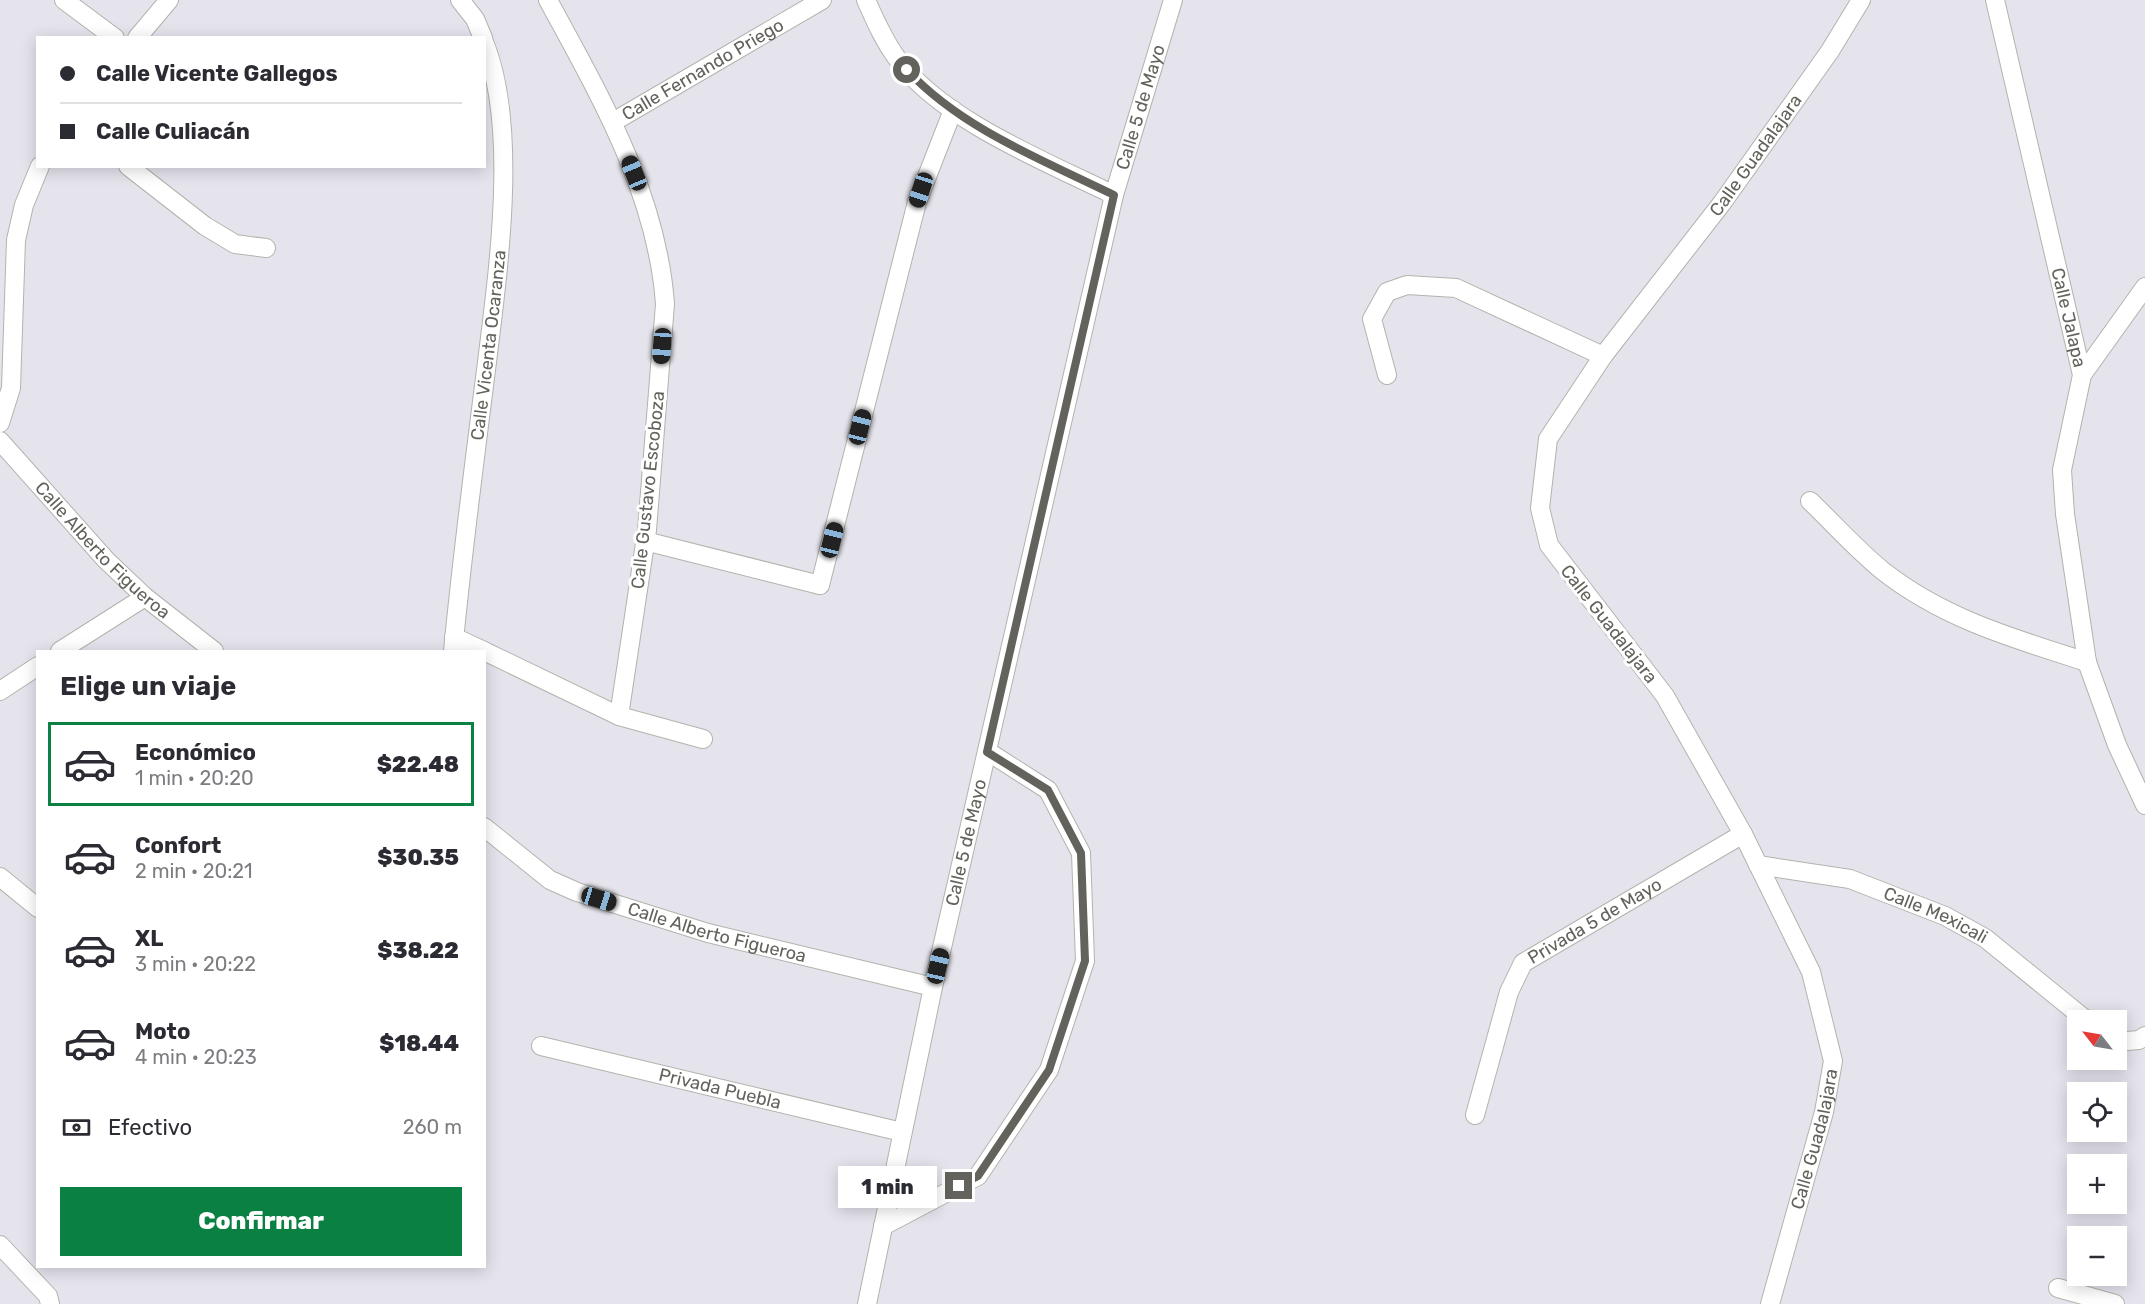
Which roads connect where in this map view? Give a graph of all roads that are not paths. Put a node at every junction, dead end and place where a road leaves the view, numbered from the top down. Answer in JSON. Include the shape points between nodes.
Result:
{"nodes":[{"id":1,"x":64,"y":0,"type":"edge"},
{"id":2,"x":169,"y":0,"type":"edge"},
{"id":3,"x":460,"y":0,"type":"edge"},
{"id":4,"x":549,"y":0,"type":"edge"},
{"id":5,"x":822,"y":0,"type":"edge"},
{"id":6,"x":866,"y":0,"type":"edge"},
{"id":7,"x":1173,"y":0,"type":"edge"},
{"id":8,"x":1861,"y":0,"type":"edge"},
{"id":9,"x":1995,"y":0,"type":"edge"},
{"id":10,"x":112,"y":36,"type":"edge"},
{"id":11,"x":138,"y":36,"type":"edge"},
{"id":12,"x":482,"y":36,"type":"edge"},
{"id":13,"x":486,"y":47,"type":"edge"},
{"id":14,"x":953,"y":110,"type":"junction"},
{"id":15,"x":613,"y":122,"type":"junction"},
{"id":16,"x":39,"y":168,"type":"edge"},
{"id":17,"x":131,"y":168,"type":"edge"},
{"id":18,"x":1114,"y":195,"type":"junction"},
{"id":19,"x":266,"y":248,"type":"dead end"},
{"id":20,"x":2145,"y":287,"type":"edge"},
{"id":21,"x":1603,"y":356,"type":"junction"},
{"id":22,"x":1387,"y":375,"type":"dead end"},
{"id":23,"x":2082,"y":375,"type":"junction"},
{"id":24,"x":0,"y":423,"type":"edge"},
{"id":25,"x":0,"y":441,"type":"edge"},
{"id":26,"x":1810,"y":501,"type":"dead end"},
{"id":27,"x":645,"y":541,"type":"junction"},
{"id":28,"x":145,"y":597,"type":"junction"},
{"id":29,"x":454,"y":644,"type":"edge"},
{"id":30,"x":62,"y":650,"type":"edge"},
{"id":31,"x":213,"y":650,"type":"edge"},
{"id":32,"x":480,"y":650,"type":"edge"},
{"id":33,"x":486,"y":652,"type":"edge"},
{"id":34,"x":2087,"y":662,"type":"junction"},
{"id":35,"x":36,"y":667,"type":"edge"},
{"id":36,"x":0,"y":692,"type":"edge"},
{"id":37,"x":619,"y":716,"type":"junction"},
{"id":38,"x":703,"y":739,"type":"dead end"},
{"id":39,"x":987,"y":752,"type":"junction"},
{"id":40,"x":2145,"y":805,"type":"edge"},
{"id":41,"x":486,"y":829,"type":"edge"},
{"id":42,"x":1743,"y":834,"type":"junction"},
{"id":43,"x":1758,"y":865,"type":"junction"},
{"id":44,"x":0,"y":877,"type":"edge"},
{"id":45,"x":36,"y":906,"type":"edge"},
{"id":46,"x":933,"y":987,"type":"junction"},
{"id":47,"x":2074,"y":1010,"type":"edge"},
{"id":48,"x":2145,"y":1036,"type":"edge"},
{"id":49,"x":2127,"y":1041,"type":"edge"},
{"id":50,"x":541,"y":1046,"type":"dead end"},
{"id":51,"x":1475,"y":1115,"type":"dead end"},
{"id":52,"x":902,"y":1132,"type":"junction"},
{"id":53,"x":883,"y":1226,"type":"junction"},
{"id":54,"x":0,"y":1245,"type":"edge"},
{"id":55,"x":2058,"y":1288,"type":"dead end"},
{"id":56,"x":50,"y":1304,"type":"edge"},
{"id":57,"x":867,"y":1304,"type":"edge"},
{"id":58,"x":1770,"y":1304,"type":"edge"},
{"id":59,"x":2115,"y":1304,"type":"edge"}],
"edges":[{"from":1,"to":10,"type":"street"},
{"from":2,"to":11,"type":"street"},
{"from":3,"to":12,"type":"street"},
{"from":4,"to":15,"type":"street","name":"Calle Gustavo Escoboza"},
{"from":5,"to":15,"type":"street","name":"Calle Fernando Priego"},
{"from":6,"to":14,"type":"street","via":[[897,58],[917,81]]},
{"from":7,"to":18,"type":"street","name":"Calle 5 de Mayo"},
{"from":8,"to":21,"type":"street","name":"Calle Guadalajara","via":[[1830,51],[1722,203]]},
{"from":9,"to":23,"type":"street","name":"Calle Jalapa"},
{"from":13,"to":29,"type":"street","name":"Calle Vicenta Ocaranza","via":[[494,65],[502,122],[501,212],[495,297]]},
{"from":14,"to":18,"type":"street"},
{"from":14,"to":27,"type":"street","via":[[917,202],[820,585]]},
{"from":15,"to":27,"type":"street","name":"Calle Gustavo Escoboza","via":[[641,190],[663,272],[665,304]]},
{"from":16,"to":24,"type":"street","via":[[24,205],[16,240],[11,388]]},
{"from":17,"to":19,"type":"street","via":[[205,226],[235,244]]},
{"from":18,"to":39,"type":"street","name":"Calle 5 de Mayo"},
{"from":20,"to":23,"type":"street"},
{"from":21,"to":22,"type":"street","via":[[1456,288],[1407,285],[1387,292],[1372,319]]},
{"from":21,"to":42,"type":"street","name":"Calle Guadalajara","via":[[1548,439],[1540,508],[1549,545],[1665,696]]},
{"from":23,"to":34,"type":"street","name":"Calle Jalapa","via":[[2062,470]]},
{"from":25,"to":28,"type":"street","name":"Calle Alberto Figueroa","via":[[106,560]]},
{"from":26,"to":34,"type":"street","via":[[1882,570],[1947,612],[1978,627]]},
{"from":27,"to":37,"type":"street","name":"Calle Gustavo Escoboza"},
{"from":28,"to":30,"type":"street"},
{"from":28,"to":31,"type":"street","name":"Calle Alberto Figueroa"},
{"from":29,"to":32,"type":"street"},
{"from":33,"to":37,"type":"street"},
{"from":34,"to":40,"type":"street","name":"Calle Jalapa","via":[[2117,745]]},
{"from":35,"to":36,"type":"street"},
{"from":37,"to":38,"type":"street"},
{"from":39,"to":46,"type":"street","name":"Calle 5 de Mayo"},
{"from":39,"to":53,"type":"street","via":[[1048,790],[1081,853],[1085,961],[1049,1070],[978,1176]]},
{"from":41,"to":46,"type":"street","name":"Calle Alberto Figueroa","via":[[550,880],[577,892],[708,933]]},
{"from":42,"to":43,"type":"street","name":"Calle Guadalajara"},
{"from":42,"to":51,"type":"street","name":"Privada 5 de Mayo","via":[[1523,963],[1509,992]]},
{"from":43,"to":47,"type":"street","name":"Calle Mexicali","via":[[1851,879],[1945,916],[1985,938]]},
{"from":43,"to":58,"type":"street","name":"Calle Guadalajara","via":[[1811,972],[1833,1061],[1824,1112]]},
{"from":44,"to":45,"type":"street"},
{"from":46,"to":52,"type":"street","name":"Calle 5 de Mayo"},
{"from":48,"to":49,"type":"street"},
{"from":50,"to":52,"type":"street","name":"Privada Puebla"},
{"from":52,"to":53,"type":"street","name":"Calle 5 de Mayo"},
{"from":53,"to":57,"type":"street","name":"Calle 5 de Mayo"},
{"from":54,"to":56,"type":"street","via":[[48,1296]]},
{"from":55,"to":59,"type":"street"}]}
